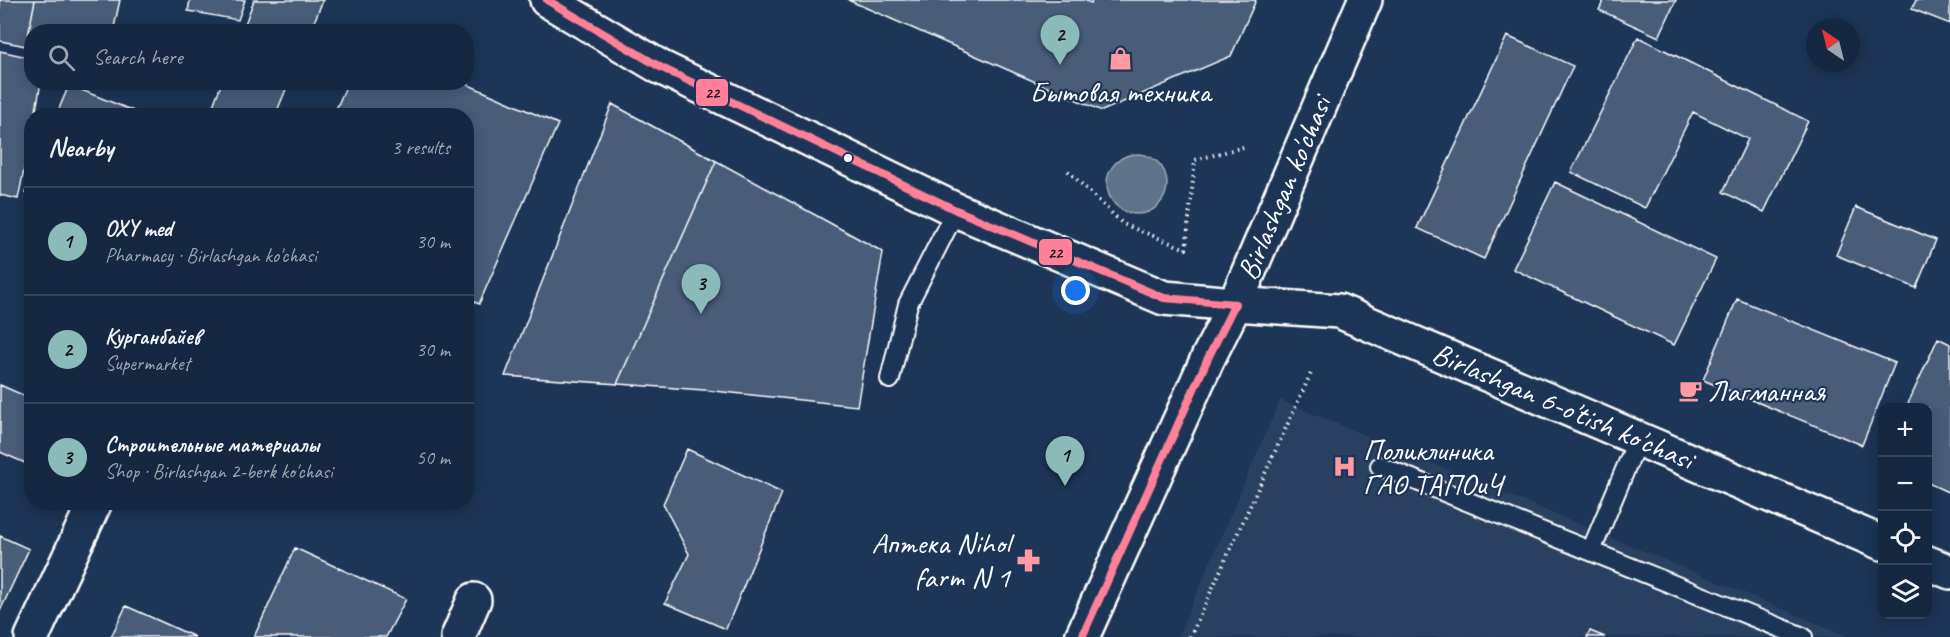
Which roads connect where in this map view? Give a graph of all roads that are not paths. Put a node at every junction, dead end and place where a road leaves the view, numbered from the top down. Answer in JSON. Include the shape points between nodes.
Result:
{"nodes":[{"id":1,"x":547,"y":0,"type":"edge"},
{"id":2,"x":1365,"y":0,"type":"edge"},
{"id":3,"x":956,"y":210,"type":"junction"},
{"id":4,"x":1234,"y":304,"type":"junction"},
{"id":5,"x":890,"y":379,"type":"dead end"},
{"id":6,"x":1638,"y":439,"type":"junction"},
{"id":7,"x":1380,"y":466,"type":"dead end"},
{"id":8,"x":91,"y":510,"type":"edge"},
{"id":9,"x":1878,"y":541,"type":"edge"},
{"id":10,"x":1592,"y":551,"type":"junction"},
{"id":11,"x":1932,"y":565,"type":"edge"},
{"id":12,"x":1950,"y":572,"type":"edge"},
{"id":13,"x":474,"y":600,"type":"dead end"},
{"id":14,"x":32,"y":637,"type":"edge"},
{"id":15,"x":458,"y":637,"type":"edge"},
{"id":16,"x":1082,"y":637,"type":"edge"},
{"id":17,"x":1803,"y":637,"type":"edge"}],
"edges":[{"from":1,"to":3,"type":"street","name":"Birlashgan 6-o'tish ko'chasi","via":[[660,67]]},
{"from":2,"to":4,"type":"street","name":"Birlashgan ko'chasi"},
{"from":3,"to":4,"type":"street","name":"Birlashgan 6-o'tish ko'chasi","via":[[1164,298]]},
{"from":3,"to":5,"type":"lane","via":[[908,304]]},
{"from":4,"to":6,"type":"street","name":"Birlashgan 6-o'tish ko'chasi","via":[[1339,311]]},
{"from":4,"to":16,"type":"street","name":"Birlashgan ko'chasi"},
{"from":6,"to":9,"type":"street","name":"Birlashgan 6-o'tish ko'chasi"},
{"from":6,"to":10,"type":"lane"},
{"from":7,"to":10,"type":"lane"},
{"from":8,"to":14,"type":"street"},
{"from":10,"to":17,"type":"lane"},
{"from":11,"to":12,"type":"street"},
{"from":13,"to":15,"type":"street"}]}
